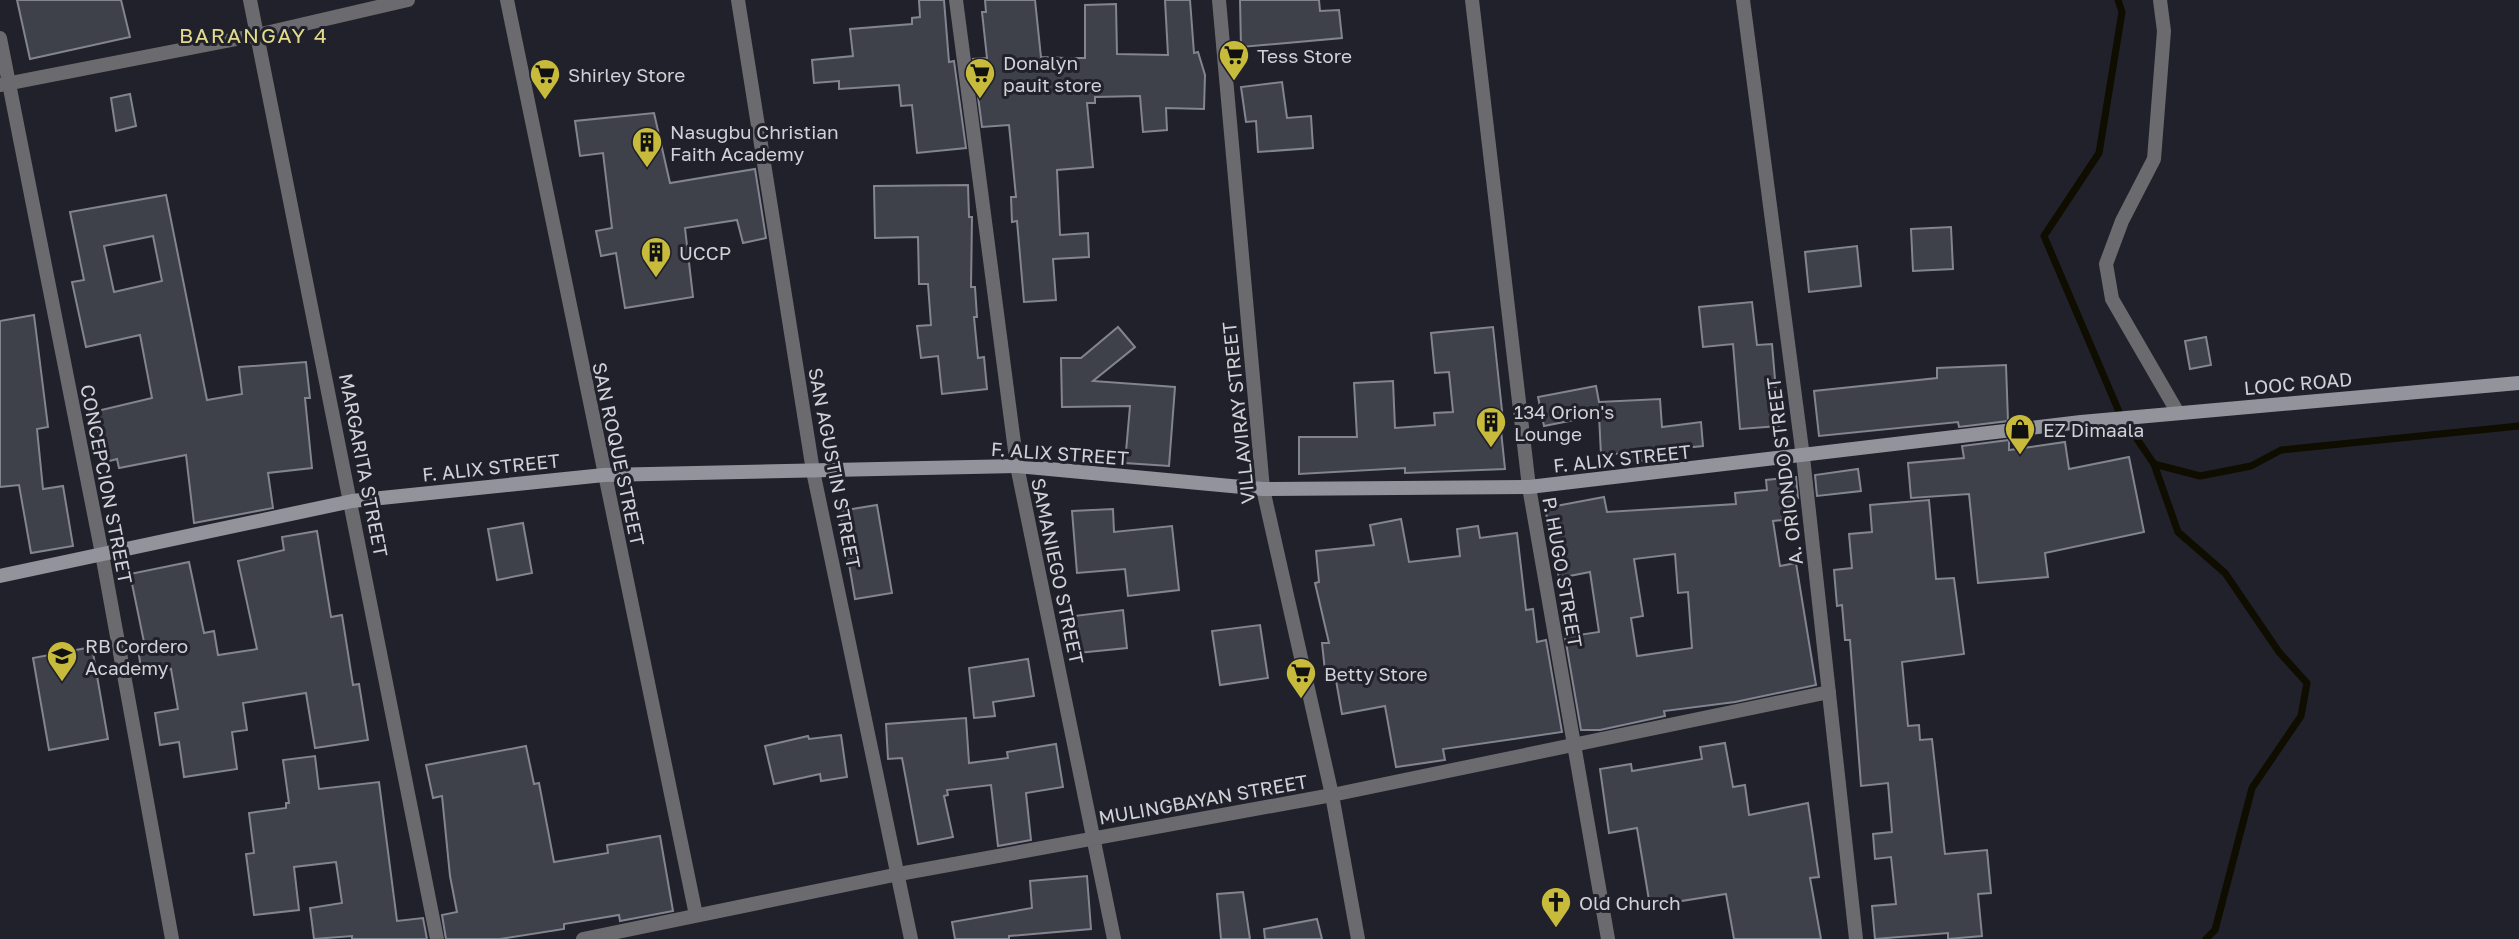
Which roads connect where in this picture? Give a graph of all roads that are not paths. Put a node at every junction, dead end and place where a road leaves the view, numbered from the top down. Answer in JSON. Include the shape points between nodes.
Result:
{"nodes":[{"id":1,"x":250,"y":0,"type":"edge"},
{"id":2,"x":408,"y":0,"type":"edge"},
{"id":3,"x":507,"y":0,"type":"edge"},
{"id":4,"x":738,"y":0,"type":"edge"},
{"id":5,"x":956,"y":0,"type":"edge"},
{"id":6,"x":1219,"y":0,"type":"edge"},
{"id":7,"x":1472,"y":0,"type":"edge"},
{"id":8,"x":1743,"y":0,"type":"edge"},
{"id":9,"x":2161,"y":0,"type":"edge"},
{"id":10,"x":257,"y":35,"type":"junction"},
{"id":11,"x":0,"y":38,"type":"edge"},
{"id":12,"x":4,"y":84,"type":"edge"},
{"id":13,"x":2519,"y":383,"type":"edge"},
{"id":14,"x":2178,"y":413,"type":"junction"},
{"id":15,"x":2081,"y":422,"type":"joint"},
{"id":16,"x":1802,"y":457,"type":"junction"},
{"id":17,"x":1017,"y":466,"type":"junction"},
{"id":18,"x":814,"y":471,"type":"junction"},
{"id":19,"x":604,"y":475,"type":"junction"},
{"id":20,"x":1529,"y":487,"type":"junction"},
{"id":21,"x":1263,"y":489,"type":"junction"},
{"id":22,"x":352,"y":501,"type":"junction"},
{"id":23,"x":102,"y":554,"type":"junction"},
{"id":24,"x":0,"y":576,"type":"edge"},
{"id":25,"x":1829,"y":692,"type":"junction"},
{"id":26,"x":1574,"y":744,"type":"junction"},
{"id":27,"x":1332,"y":795,"type":"junction"},
{"id":28,"x":1095,"y":838,"type":"junction"},
{"id":29,"x":899,"y":874,"type":"junction"},
{"id":30,"x":695,"y":915,"type":"junction"},
{"id":31,"x":172,"y":939,"type":"edge"},
{"id":32,"x":437,"y":939,"type":"edge"},
{"id":33,"x":583,"y":939,"type":"edge"},
{"id":34,"x":911,"y":939,"type":"edge"},
{"id":35,"x":1114,"y":939,"type":"edge"},
{"id":36,"x":1357,"y":939,"type":"edge"},
{"id":37,"x":1608,"y":939,"type":"edge"},
{"id":38,"x":1856,"y":939,"type":"edge"}],
"edges":[{"from":1,"to":10,"type":"street","name":"MARGARITA STREET"},
{"from":2,"to":10,"type":"street"},
{"from":3,"to":19,"type":"street","name":"SAN ROQUE STREET"},
{"from":4,"to":18,"type":"street","name":"SAN AGUSTIN STREET"},
{"from":5,"to":17,"type":"street","name":"SAMANIEGO STREET"},
{"from":6,"to":21,"type":"street","name":"VILLAVIRAY STREET"},
{"from":7,"to":20,"type":"street","name":"P. HUGO STREET"},
{"from":8,"to":16,"type":"street","name":"A. ORIONDO STREET"},
{"from":9,"to":14,"type":"street","via":[[2164,31],[2154,159],[2122,220],[2106,264],[2112,299]]},
{"from":10,"to":12,"type":"street"},
{"from":10,"to":22,"type":"street","name":"MARGARITA STREET"},
{"from":11,"to":12,"type":"street","name":"CONCEPCION STREET"},
{"from":12,"to":23,"type":"street","name":"CONCEPCION STREET"},
{"from":13,"to":14,"type":"main road","name":"LOOC ROAD"},
{"from":14,"to":15,"type":"main road","name":"LOOC ROAD"},
{"from":15,"to":16,"type":"main road","name":"F. ALIX STREET"},
{"from":16,"to":20,"type":"main road","name":"F. ALIX STREET"},
{"from":16,"to":25,"type":"street","name":"A. ORIONDO STREET"},
{"from":17,"to":18,"type":"main road","name":"F. ALIX STREET"},
{"from":17,"to":21,"type":"main road","name":"F. ALIX STREET"},
{"from":17,"to":28,"type":"street","name":"SAMANIEGO STREET"},
{"from":18,"to":19,"type":"main road","name":"F. ALIX STREET"},
{"from":18,"to":29,"type":"street","name":"SAN AGUSTIN STREET"},
{"from":19,"to":22,"type":"main road","name":"F. ALIX STREET"},
{"from":19,"to":30,"type":"street","name":"SAN ROQUE STREET"},
{"from":20,"to":21,"type":"main road","name":"F. ALIX STREET"},
{"from":20,"to":26,"type":"street","name":"P. HUGO STREET"},
{"from":21,"to":27,"type":"street","name":"VILLAVIRAY STREET"},
{"from":22,"to":23,"type":"main road","name":"F. ALIX STREET"},
{"from":22,"to":32,"type":"street","name":"MARGARITA STREET"},
{"from":23,"to":24,"type":"main road","name":"F. ALIX STREET"},
{"from":23,"to":31,"type":"street","name":"CONCEPCION STREET"},
{"from":25,"to":26,"type":"street","name":"MULINGBAYAN STREET"},
{"from":25,"to":38,"type":"street","name":"A. ORIONDO STREET"},
{"from":26,"to":27,"type":"street","name":"MULINGBAYAN STREET"},
{"from":26,"to":37,"type":"street","name":"P. HUGO STREET"},
{"from":27,"to":28,"type":"street","name":"MULINGBAYAN STREET"},
{"from":27,"to":36,"type":"street","name":"VILLAVIRAY STREET"},
{"from":28,"to":29,"type":"street","name":"MULINGBAYAN STREET"},
{"from":28,"to":35,"type":"street","name":"SAMANIEGO STREET"},
{"from":29,"to":30,"type":"street","name":"MULINGBAYAN STREET"},
{"from":29,"to":34,"type":"street","name":"SAN AGUSTIN STREET"},
{"from":30,"to":33,"type":"street","name":"MULINGBAYAN STREET"}]}
